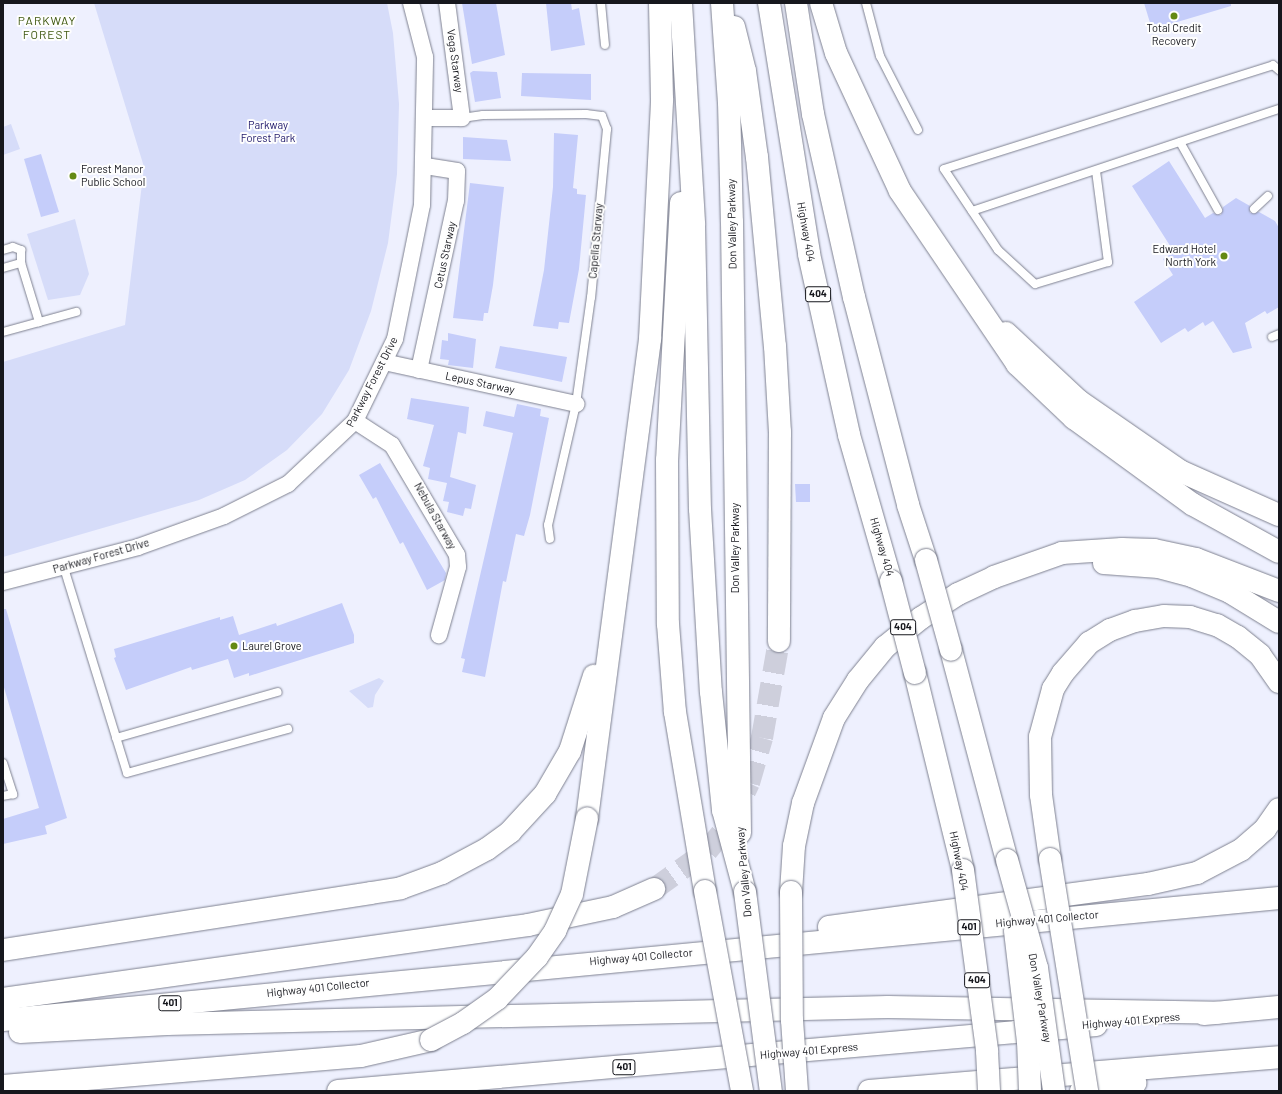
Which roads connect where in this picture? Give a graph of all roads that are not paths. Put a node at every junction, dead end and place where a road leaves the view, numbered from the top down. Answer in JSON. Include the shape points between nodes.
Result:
{"nodes":[{"id":1,"x":411,"y":3,"type":"edge"},
{"id":2,"x":447,"y":3,"type":"edge"},
{"id":3,"x":600,"y":3,"type":"edge"},
{"id":4,"x":660,"y":3,"type":"edge"},
{"id":5,"x":682,"y":3,"type":"edge"},
{"id":6,"x":722,"y":3,"type":"edge"},
{"id":7,"x":728,"y":3,"type":"edge"},
{"id":8,"x":769,"y":3,"type":"edge"},
{"id":9,"x":796,"y":3,"type":"edge"},
{"id":10,"x":821,"y":3,"type":"edge"},
{"id":11,"x":866,"y":3,"type":"edge"},
{"id":12,"x":605,"y":45,"type":"dead end"},
{"id":13,"x":1279,"y":70,"type":"edge"},
{"id":14,"x":687,"y":94,"type":"junction"},
{"id":15,"x":1279,"y":109,"type":"edge"},
{"id":16,"x":426,"y":118,"type":"junction"},
{"id":17,"x":462,"y":118,"type":"junction"},
{"id":18,"x":918,"y":130,"type":"dead end"},
{"id":19,"x":1180,"y":142,"type":"junction"},
{"id":20,"x":425,"y":166,"type":"junction"},
{"id":21,"x":1096,"y":171,"type":"junction"},
{"id":22,"x":1268,"y":196,"type":"dead end"},
{"id":23,"x":1254,"y":209,"type":"dead end"},
{"id":24,"x":1218,"y":210,"type":"dead end"},
{"id":25,"x":972,"y":211,"type":"junction"},
{"id":26,"x":3,"y":250,"type":"edge"},
{"id":27,"x":21,"y":263,"type":"junction"},
{"id":28,"x":3,"y":268,"type":"edge"},
{"id":29,"x":955,"y":274,"type":"junction"},
{"id":30,"x":76,"y":312,"type":"dead end"},
{"id":31,"x":39,"y":322,"type":"junction"},
{"id":32,"x":3,"y":332,"type":"edge"},
{"id":33,"x":384,"y":362,"type":"junction"},
{"id":34,"x":418,"y":370,"type":"junction"},
{"id":35,"x":576,"y":404,"type":"junction"},
{"id":36,"x":355,"y":421,"type":"junction"},
{"id":37,"x":1279,"y":515,"type":"edge"},
{"id":38,"x":550,"y":539,"type":"dead end"},
{"id":39,"x":1279,"y":552,"type":"edge"},
{"id":40,"x":64,"y":568,"type":"junction"},
{"id":41,"x":618,"y":576,"type":"junction"},
{"id":42,"x":994,"y":577,"type":"junction"},
{"id":43,"x":3,"y":582,"type":"edge"},
{"id":44,"x":1279,"y":591,"type":"edge"},
{"id":45,"x":1279,"y":622,"type":"edge"},
{"id":46,"x":439,"y":635,"type":"dead end"},
{"id":47,"x":779,"y":640,"type":"tunnel mouth"},
{"id":48,"x":1279,"y":682,"type":"edge"},
{"id":49,"x":278,"y":692,"type":"dead end"},
{"id":50,"x":288,"y":729,"type":"dead end"},
{"id":51,"x":116,"y":738,"type":"junction"},
{"id":52,"x":3,"y":762,"type":"edge"},
{"id":53,"x":3,"y":796,"type":"edge"},
{"id":54,"x":1279,"y":809,"type":"edge"},
{"id":55,"x":1007,"y":860,"type":"junction"},
{"id":56,"x":654,"y":889,"type":"tunnel mouth"},
{"id":57,"x":745,"y":892,"type":"junction"},
{"id":58,"x":1279,"y":898,"type":"edge"},
{"id":59,"x":3,"y":950,"type":"edge"},
{"id":60,"x":659,"y":956,"type":"junction"},
{"id":61,"x":3,"y":999,"type":"edge"},
{"id":62,"x":1279,"y":1007,"type":"edge"},
{"id":63,"x":1218,"y":1013,"type":"junction"},
{"id":64,"x":3,"y":1020,"type":"edge"},
{"id":65,"x":3,"y":1033,"type":"edge"},
{"id":66,"x":1279,"y":1059,"type":"edge"},
{"id":67,"x":3,"y":1086,"type":"edge"},
{"id":68,"x":338,"y":1091,"type":"edge"},
{"id":69,"x":742,"y":1091,"type":"edge"},
{"id":70,"x":771,"y":1091,"type":"edge"},
{"id":71,"x":797,"y":1091,"type":"edge"},
{"id":72,"x":869,"y":1091,"type":"edge"},
{"id":73,"x":989,"y":1091,"type":"edge"},
{"id":74,"x":1030,"y":1091,"type":"edge"},
{"id":75,"x":1054,"y":1091,"type":"edge"},
{"id":76,"x":1081,"y":1091,"type":"edge"},
{"id":77,"x":1087,"y":1091,"type":"edge"}],
"edges":[{"from":1,"to":16,"type":"street","name":"Parkway Forest Drive","via":[[425,57]]},
{"from":2,"to":17,"type":"street","name":"Vega Starway"},
{"from":3,"to":12,"type":"lane"},
{"from":4,"to":41,"type":"highway","via":[[662,99],[650,338]]},
{"from":5,"to":14,"type":"highway"},
{"from":6,"to":57,"type":"highway","name":"Don Valley Parkway","via":[[730,117],[738,802]]},
{"from":7,"to":47,"type":"highway","via":[[745,71],[757,157],[775,346],[780,432]]},
{"from":8,"to":73,"type":"highway","name":"Highway 404","number":"404","bridge":true,"via":[[809,254],[849,435],[891,581],[963,870],[987,1051]]},
{"from":9,"to":55,"type":"highway","bridge":true,"via":[[813,114],[854,297],[904,490],[952,650]]},
{"from":10,"to":29,"type":"highway","via":[[836,53],[868,128],[900,191]]},
{"from":11,"to":18,"type":"lane","via":[[880,56]]},
{"from":13,"to":25,"type":"lane","via":[[1273,65],[944,169]]},
{"from":14,"to":57,"type":"highway","via":[[694,225],[700,509],[711,692],[723,810]]},
{"from":14,"to":69,"type":"highway","bridge":true,"via":[[666,538],[675,712]]},
{"from":15,"to":19,"type":"lane"},
{"from":16,"to":17,"type":"street","name":"Capella Starway"},
{"from":16,"to":20,"type":"street","name":"Parkway Forest Drive"},
{"from":17,"to":35,"type":"lane","name":"Capella Starway","via":[[483,115],[602,116],[607,129],[591,297]]},
{"from":19,"to":21,"type":"lane"},
{"from":19,"to":24,"type":"lane"},
{"from":20,"to":33,"type":"street","name":"Parkway Forest Drive","via":[[422,205],[395,339]]},
{"from":20,"to":34,"type":"street","name":"Cetus Starway","via":[[457,171],[456,201]]},
{"from":21,"to":25,"type":"lane"},
{"from":21,"to":25,"type":"lane","via":[[1108,262],[1035,284],[998,250]]},
{"from":22,"to":23,"type":"lane"},
{"from":26,"to":27,"type":"lane","via":[[13,247],[21,250]]},
{"from":27,"to":28,"type":"lane"},
{"from":27,"to":31,"type":"lane"},
{"from":29,"to":37,"type":"highway","via":[[996,324],[1079,401],[1180,472]]},
{"from":29,"to":39,"type":"highway","via":[[1016,364],[1074,418],[1192,504]]},
{"from":30,"to":31,"type":"lane"},
{"from":31,"to":32,"type":"lane"},
{"from":33,"to":34,"type":"street","name":"Lepus Starway"},
{"from":33,"to":36,"type":"street","name":"Parkway Forest Drive"},
{"from":34,"to":35,"type":"street","name":"Lepus Starway"},
{"from":35,"to":38,"type":"lane","name":"Capella Starway","via":[[548,525]]},
{"from":36,"to":40,"type":"street","name":"Parkway Forest Drive","via":[[288,484],[224,516],[138,547]]},
{"from":36,"to":46,"type":"street","name":"Nebula Starway","via":[[392,445],[457,555],[458,567]]},
{"from":40,"to":43,"type":"street","name":"Parkway Forest Drive"},
{"from":40,"to":51,"type":"lane"},
{"from":41,"to":59,"type":"highway","via":[[590,691],[570,751],[545,794],[530,813],[487,850],[442,873],[401,888]]},
{"from":41,"to":67,"type":"highway","bridge":true,"via":[[587,818],[572,894],[555,931],[537,957],[497,999],[463,1023],[431,1040],[397,1050],[361,1056]]},
{"from":42,"to":44,"type":"highway","via":[[1062,553],[1122,548],[1154,550],[1196,559]]},
{"from":42,"to":45,"type":"highway","via":[[1040,567],[1091,562],[1158,567],[1192,576],[1230,592]]},
{"from":42,"to":71,"type":"highway","bridge":true,"via":[[958,594],[921,618],[885,647],[858,680],[834,718],[805,795],[794,846],[791,892],[792,1020]]},
{"from":48,"to":77,"type":"highway","bridge":true,"via":[[1260,655],[1238,637],[1217,625],[1190,617],[1164,616],[1135,621],[1110,630],[1089,643],[1053,689],[1040,737],[1041,795]]},
{"from":49,"to":51,"type":"lane"},
{"from":50,"to":51,"type":"lane","via":[[127,773]]},
{"from":52,"to":53,"type":"lane","via":[[12,794]]},
{"from":54,"to":60,"type":"highway","via":[[1265,829],[1241,850],[1197,873],[1148,884],[858,922]]},
{"from":55,"to":74,"type":"highway","bridge":true,"via":[[1028,1041]]},
{"from":55,"to":75,"type":"highway","name":"Don Valley Parkway","bridge":true,"via":[[1037,968]]},
{"from":56,"to":61,"type":"highway","via":[[613,907],[528,926]]},
{"from":57,"to":70,"type":"highway","name":"Don Valley Parkway","bridge":true},
{"from":58,"to":60,"type":"highway","name":"Highway 401 Collector","number":"401"},
{"from":60,"to":64,"type":"highway","name":"Highway 401 Collector","number":"401"},
{"from":62,"to":63,"type":"highway","name":"Highway 401 Express","number":"401"},
{"from":63,"to":65,"type":"highway","via":[[888,1007],[168,1024]]},
{"from":63,"to":68,"type":"highway","name":"Highway 401 Express","number":"401"},
{"from":66,"to":72,"type":"highway"},
{"from":66,"to":76,"type":"highway"}]}
